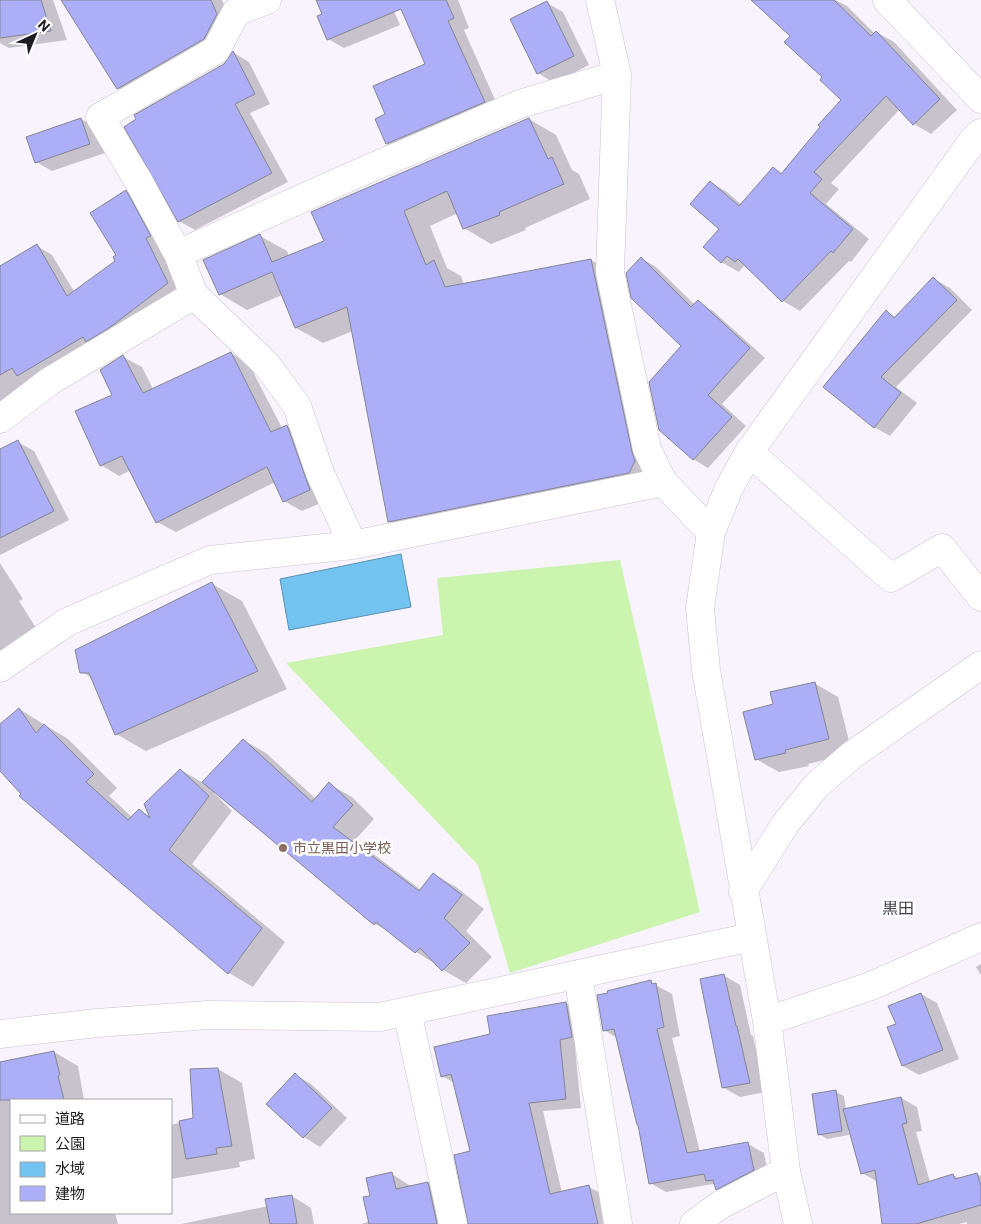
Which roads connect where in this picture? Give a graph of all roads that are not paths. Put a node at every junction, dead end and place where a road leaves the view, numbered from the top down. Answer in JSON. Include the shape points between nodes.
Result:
{"nodes":[{"id":1,"x":267,"y":0,"type":"edge"},
{"id":2,"x":600,"y":0,"type":"edge"},
{"id":3,"x":887,"y":0,"type":"edge"},
{"id":4,"x":617,"y":75,"type":"junction"},
{"id":5,"x":981,"y":99,"type":"edge"},
{"id":6,"x":981,"y":133,"type":"edge"},
{"id":7,"x":178,"y":254,"type":"junction"},
{"id":8,"x":194,"y":295,"type":"junction"},
{"id":9,"x":0,"y":419,"type":"edge"},
{"id":10,"x":748,"y":452,"type":"junction"},
{"id":11,"x":663,"y":482,"type":"junction"},
{"id":12,"x":711,"y":532,"type":"junction"},
{"id":13,"x":353,"y":545,"type":"junction"},
{"id":14,"x":981,"y":597,"type":"edge"},
{"id":15,"x":981,"y":665,"type":"edge"},
{"id":16,"x":0,"y":668,"type":"edge"},
{"id":17,"x":743,"y":891,"type":"junction"},
{"id":18,"x":751,"y":937,"type":"junction"},
{"id":19,"x":981,"y":937,"type":"edge"},
{"id":20,"x":578,"y":974,"type":"junction"},
{"id":21,"x":406,"y":1011,"type":"junction"},
{"id":22,"x":767,"y":1021,"type":"junction"},
{"id":23,"x":0,"y":1034,"type":"edge"},
{"id":24,"x":786,"y":1171,"type":"junction"},
{"id":25,"x":453,"y":1224,"type":"edge"},
{"id":26,"x":618,"y":1224,"type":"edge"},
{"id":27,"x":694,"y":1224,"type":"edge"},
{"id":28,"x":798,"y":1224,"type":"edge"}],
"edges":[{"from":1,"to":7,"type":"street","via":[[236,12],[216,50],[100,117]]},
{"from":2,"to":4,"type":"street"},
{"from":3,"to":5,"type":"street"},
{"from":4,"to":7,"type":"street","via":[[520,104]]},
{"from":4,"to":11,"type":"street","via":[[610,272],[647,449]]},
{"from":6,"to":10,"type":"street"},
{"from":7,"to":8,"type":"street"},
{"from":8,"to":9,"type":"street","via":[[50,381]]},
{"from":8,"to":13,"type":"street","via":[[267,365],[297,406],[320,473]]},
{"from":10,"to":12,"type":"street"},
{"from":10,"to":14,"type":"street","via":[[891,578],[942,548]]},
{"from":11,"to":12,"type":"street"},
{"from":11,"to":13,"type":"street"},
{"from":12,"to":17,"type":"street","via":[[700,608],[706,670]]},
{"from":13,"to":16,"type":"street","via":[[210,560],[66,622]]},
{"from":15,"to":17,"type":"street","via":[[852,755],[817,785],[786,823]]},
{"from":17,"to":18,"type":"street"},
{"from":18,"to":20,"type":"street"},
{"from":18,"to":22,"type":"street"},
{"from":19,"to":22,"type":"street","via":[[871,986]]},
{"from":20,"to":21,"type":"street"},
{"from":20,"to":26,"type":"street"},
{"from":21,"to":23,"type":"street","via":[[380,1016],[208,1015]]},
{"from":21,"to":25,"type":"street"},
{"from":22,"to":24,"type":"street"},
{"from":24,"to":27,"type":"street","via":[[720,1205]]},
{"from":24,"to":28,"type":"street"}]}
